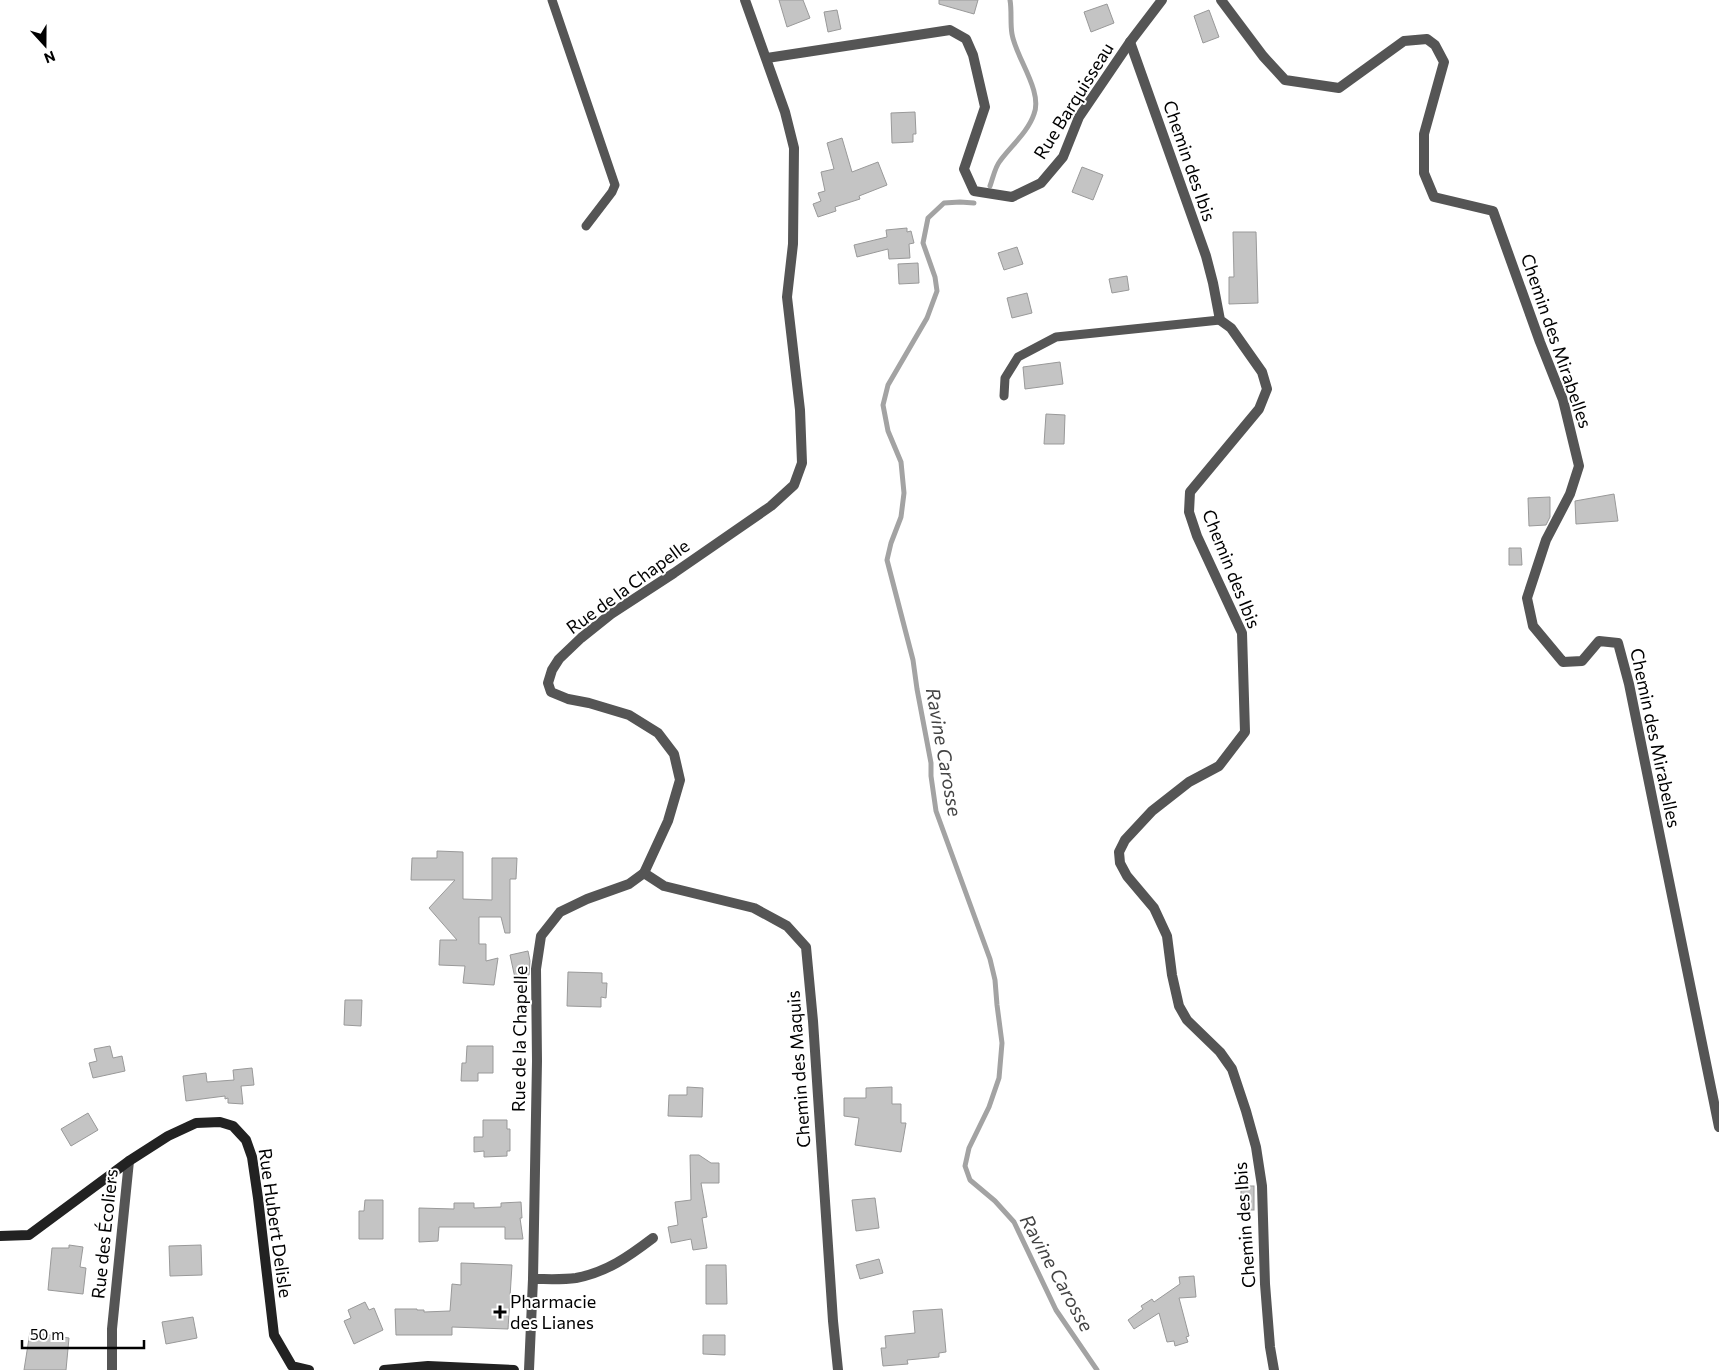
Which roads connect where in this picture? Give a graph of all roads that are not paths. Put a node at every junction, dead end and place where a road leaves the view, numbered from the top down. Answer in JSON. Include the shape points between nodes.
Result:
{"nodes":[{"id":1,"x":552,"y":0,"type":"edge"},
{"id":2,"x":745,"y":0,"type":"edge"},
{"id":3,"x":1163,"y":0,"type":"edge"},
{"id":4,"x":1221,"y":0,"type":"edge"},
{"id":5,"x":1130,"y":42,"type":"junction"},
{"id":6,"x":767,"y":58,"type":"junction"},
{"id":7,"x":586,"y":226,"type":"dead end"},
{"id":8,"x":1220,"y":320,"type":"junction"},
{"id":9,"x":1004,"y":396,"type":"dead end"},
{"id":10,"x":644,"y":872,"type":"junction"},
{"id":11,"x":1719,"y":1126,"type":"edge"},
{"id":12,"x":129,"y":1161,"type":"junction"},
{"id":13,"x":0,"y":1236,"type":"edge"},
{"id":14,"x":652,"y":1238,"type":"dead end"},
{"id":15,"x":532,"y":1279,"type":"junction"},
{"id":16,"x":112,"y":1370,"type":"edge"},
{"id":17,"x":309,"y":1370,"type":"edge"},
{"id":18,"x":384,"y":1370,"type":"edge"},
{"id":19,"x":512,"y":1370,"type":"edge"},
{"id":20,"x":529,"y":1370,"type":"edge"},
{"id":21,"x":838,"y":1370,"type":"edge"},
{"id":22,"x":1274,"y":1370,"type":"edge"}],
"edges":[{"from":1,"to":7,"type":"lane","via":[[615,185]]},
{"from":2,"to":6,"type":"street","name":"Rue de la Chapelle"},
{"from":3,"to":5,"type":"street","name":"Rue Barquisseau"},
{"from":4,"to":11,"type":"street","name":"Chemin des Mirabelles","via":[[1285,80],[1339,88],[1404,41],[1427,39],[1435,45],[1444,62],[1424,134],[1424,173],[1434,197],[1493,211],[1563,400],[1579,466],[1570,494],[1546,540],[1527,598],[1533,626],[1563,662],[1582,661],[1598,640],[1618,643]]},
{"from":5,"to":6,"type":"street","name":"Rue Barquisseau","via":[[1079,117],[1063,157],[1041,183],[1012,197],[974,191],[964,169],[985,107],[966,39],[950,30]]},
{"from":5,"to":8,"type":"street","name":"Chemin des Ibis","via":[[1206,256]]},
{"from":6,"to":10,"type":"street","name":"Rue de la Chapelle","via":[[794,148],[793,244],[787,296],[800,410],[802,463],[794,486],[771,506],[580,638],[559,659],[548,683],[551,692],[568,699],[629,715],[658,733],[674,754],[680,780],[668,821]]},
{"from":8,"to":9,"type":"lane","via":[[1056,337],[1018,357],[1005,378]]},
{"from":8,"to":22,"type":"street","name":"Chemin des Ibis","via":[[1231,328],[1262,372],[1267,389],[1258,409],[1190,492],[1189,512],[1201,545],[1242,633],[1245,732],[1219,766],[1189,782],[1152,811],[1119,852],[1120,863],[1127,876],[1154,908],[1167,936],[1179,1006],[1187,1020],[1220,1052],[1232,1070],[1246,1111],[1262,1186],[1265,1284]]},
{"from":10,"to":15,"type":"street","name":"Rue de la Chapelle","via":[[629,884],[560,912],[542,936],[536,970]]},
{"from":10,"to":21,"type":"street","name":"Chemin des Maquis","via":[[664,886],[754,908],[788,926],[806,947]]},
{"from":12,"to":13,"type":"main road","name":"Rue Hubert Delisle","via":[[29,1235]]},
{"from":12,"to":16,"type":"street","name":"Rue des Écoliers","via":[[112,1329]]},
{"from":12,"to":17,"type":"main road","name":"Rue Hubert Delisle","via":[[168,1136],[196,1123],[220,1122],[233,1126],[246,1140],[258,1198],[274,1335],[292,1366]]},
{"from":14,"to":15,"type":"street","via":[[625,1260],[601,1272],[574,1278]]},
{"from":15,"to":20,"type":"street","name":"Rue de la Chapelle"},
{"from":18,"to":19,"type":"main road","via":[[428,1366]]}]}
